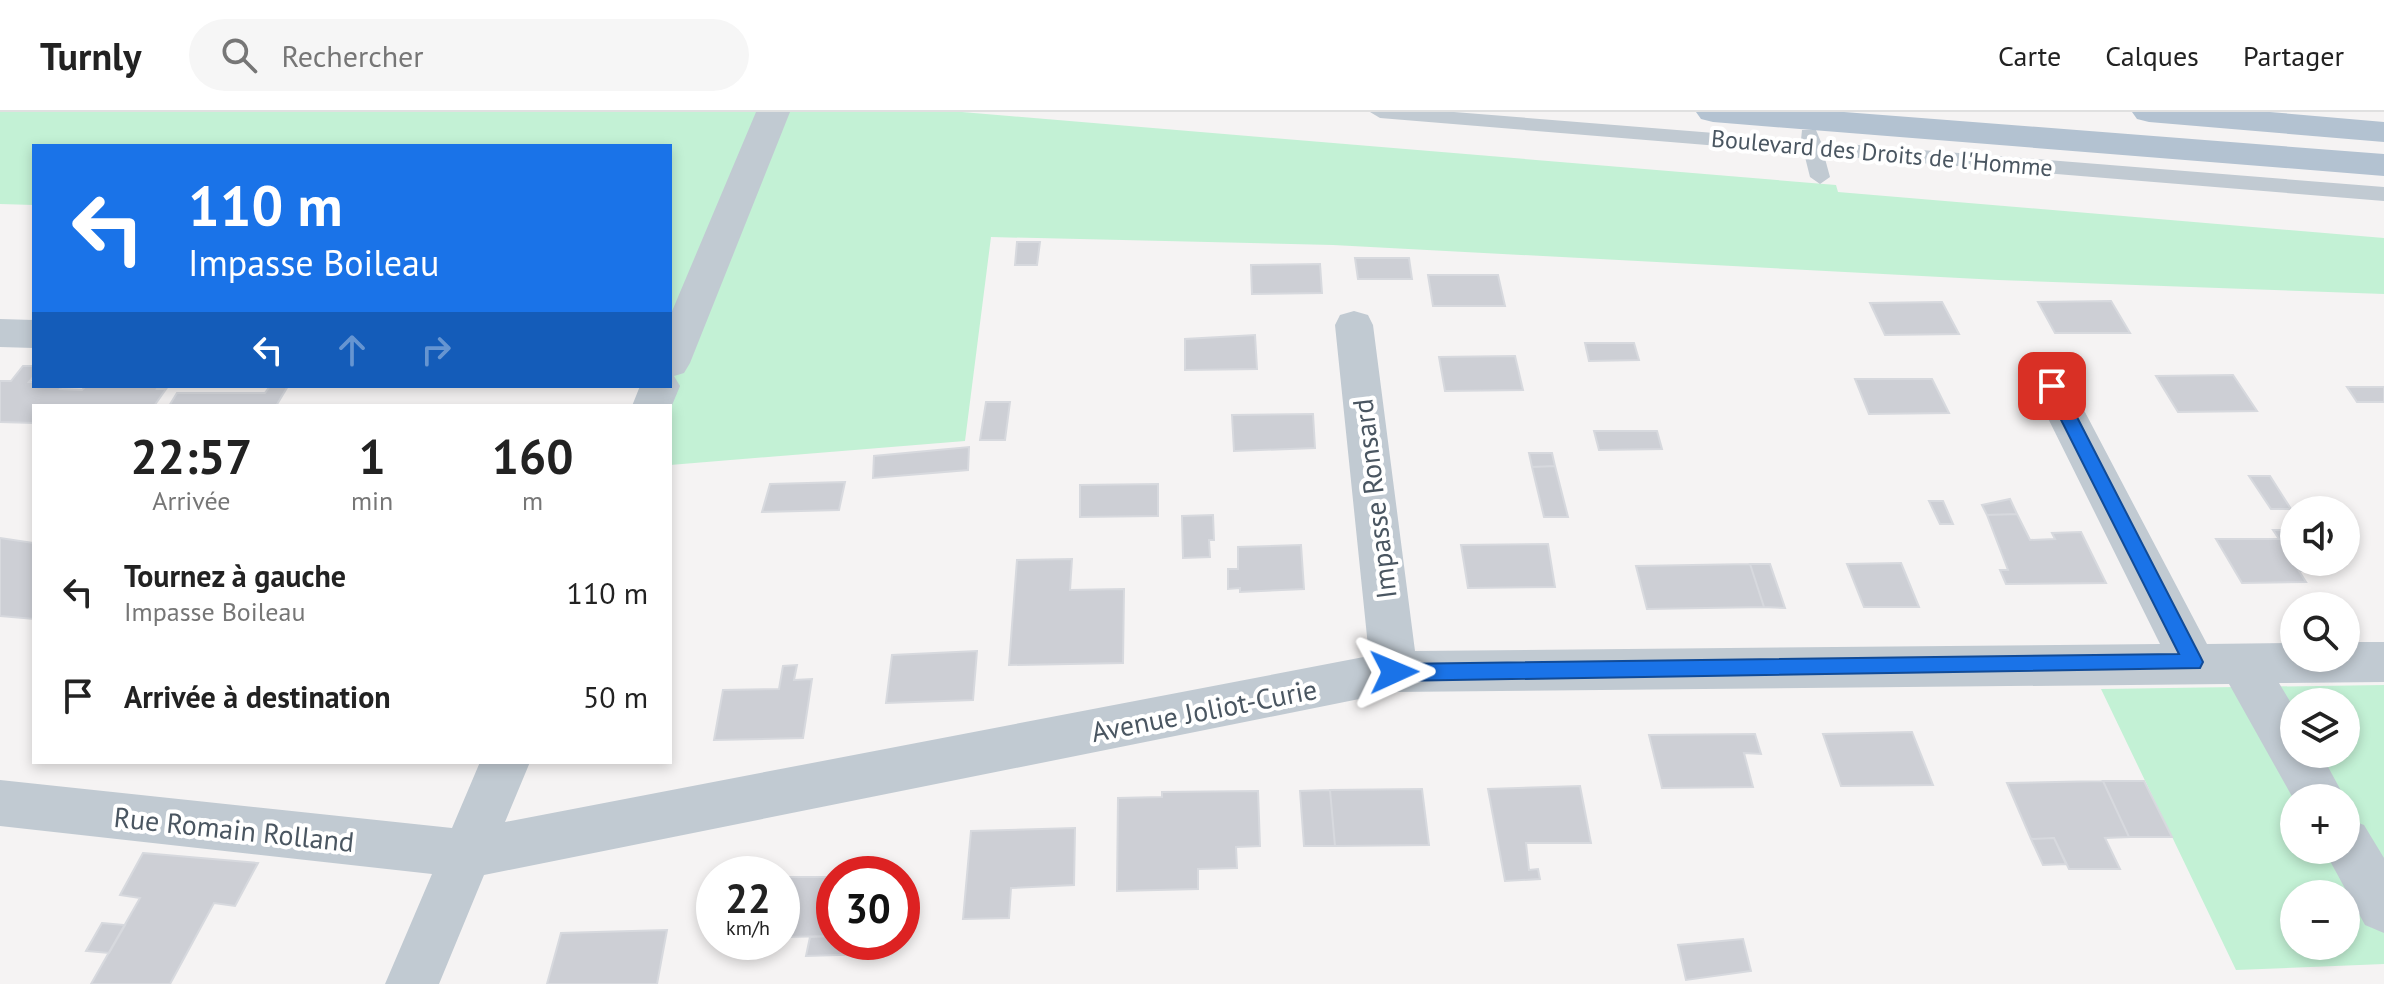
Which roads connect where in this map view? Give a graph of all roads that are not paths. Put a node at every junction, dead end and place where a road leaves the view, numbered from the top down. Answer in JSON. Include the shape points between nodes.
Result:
{"nodes":[{"id":1,"x":773,"y":112,"type":"edge"},
{"id":2,"x":1380,"y":112,"type":"edge"},
{"id":3,"x":1713,"y":112,"type":"edge"},
{"id":4,"x":2149,"y":112,"type":"edge"},
{"id":5,"x":2384,"y":132,"type":"edge"},
{"id":6,"x":1809,"y":134,"type":"junction"},
{"id":7,"x":2384,"y":165,"type":"edge"},
{"id":8,"x":1820,"y":177,"type":"dead end"},
{"id":9,"x":2384,"y":194,"type":"edge"},
{"id":10,"x":1354,"y":325,"type":"dead end"},
{"id":11,"x":0,"y":333,"type":"edge"},
{"id":12,"x":32,"y":334,"type":"edge"},
{"id":13,"x":672,"y":358,"type":"edge"},
{"id":14,"x":2052,"y":386,"type":"dead end"},
{"id":15,"x":2193,"y":662,"type":"junction"},
{"id":16,"x":2384,"y":662,"type":"edge"},
{"id":17,"x":2242,"y":663,"type":"junction"},
{"id":18,"x":1394,"y":672,"type":"junction"},
{"id":19,"x":2280,"y":730,"type":"edge"},
{"id":20,"x":504,"y":764,"type":"edge"},
{"id":21,"x":0,"y":803,"type":"edge"},
{"id":22,"x":467,"y":854,"type":"junction"},
{"id":23,"x":2359,"y":864,"type":"edge"},
{"id":24,"x":2384,"y":907,"type":"edge"},
{"id":25,"x":412,"y":984,"type":"edge"}],
"edges":[{"from":1,"to":13,"type":"street"},
{"from":2,"to":6,"type":"lane","name":"Boulevard des Droits de l'Homme"},
{"from":3,"to":6,"type":"main road","name":"Boulevard des Droits de l'Homme"},
{"from":4,"to":5,"type":"main road"},
{"from":6,"to":7,"type":"main road","name":"Boulevard des Droits de l'Homme"},
{"from":6,"to":8,"type":"lane"},
{"from":6,"to":9,"type":"lane","name":"Boulevard des Droits de l'Homme"},
{"from":10,"to":18,"type":"street","name":"Impasse Ronsard"},
{"from":11,"to":12,"type":"street"},
{"from":14,"to":15,"type":"street"},
{"from":15,"to":17,"type":"street","name":"Avenue Joliot-Curie"},
{"from":15,"to":18,"type":"street","name":"Avenue Joliot-Curie"},
{"from":16,"to":17,"type":"street","name":"Avenue Joliot-Curie"},
{"from":17,"to":19,"type":"street"},
{"from":18,"to":22,"type":"street","name":"Avenue Joliot-Curie"},
{"from":20,"to":22,"type":"street"},
{"from":21,"to":22,"type":"street","name":"Rue Romain Rolland"},
{"from":22,"to":25,"type":"street"},
{"from":23,"to":24,"type":"street"}]}
